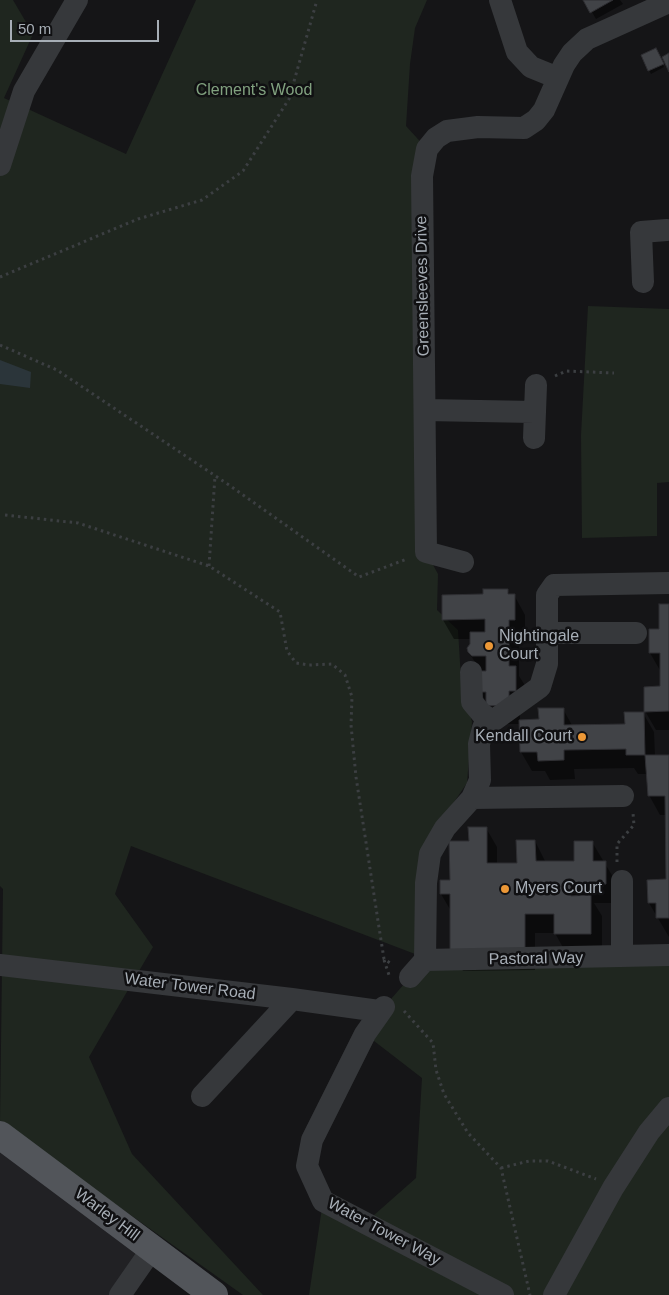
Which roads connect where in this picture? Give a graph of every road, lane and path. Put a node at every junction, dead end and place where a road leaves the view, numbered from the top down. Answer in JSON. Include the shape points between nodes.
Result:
{"nodes":[{"id":1,"x":77,"y":0,"type":"edge"},
{"id":2,"x":317,"y":0,"type":"edge"},
{"id":3,"x":500,"y":0,"type":"edge"},
{"id":4,"x":669,"y":2,"type":"edge"},
{"id":5,"x":558,"y":78,"type":"junction"},
{"id":6,"x":0,"y":165,"type":"edge"},
{"id":7,"x":669,"y":229,"type":"edge"},
{"id":8,"x":0,"y":277,"type":"edge"},
{"id":9,"x":643,"y":282,"type":"dead end"},
{"id":10,"x":0,"y":345,"type":"edge"},
{"id":11,"x":614,"y":373,"type":"dead end"},
{"id":12,"x":536,"y":385,"type":"joint"},
{"id":13,"x":425,"y":410,"type":"junction"},
{"id":14,"x":534,"y":412,"type":"junction"},
{"id":15,"x":534,"y":438,"type":"dead end"},
{"id":16,"x":215,"y":476,"type":"junction"},
{"id":17,"x":5,"y":515,"type":"dead end"},
{"id":18,"x":426,"y":552,"type":"junction"},
{"id":19,"x":463,"y":562,"type":"dead end"},
{"id":20,"x":209,"y":566,"type":"junction"},
{"id":21,"x":669,"y":583,"type":"edge"},
{"id":22,"x":547,"y":633,"type":"junction"},
{"id":23,"x":636,"y":633,"type":"dead end"},
{"id":24,"x":471,"y":672,"type":"dead end"},
{"id":25,"x":491,"y":720,"type":"junction"},
{"id":26,"x":623,"y":796,"type":"joint"},
{"id":27,"x":472,"y":798,"type":"junction"},
{"id":28,"x":622,"y":881,"type":"joint"},
{"id":29,"x":669,"y":955,"type":"edge"},
{"id":30,"x":622,"y":956,"type":"junction"},
{"id":31,"x":384,"y":959,"type":"junction"},
{"id":32,"x":426,"y":960,"type":"junction"},
{"id":33,"x":0,"y":965,"type":"edge"},
{"id":34,"x":400,"y":977,"type":"junction"},
{"id":35,"x":292,"y":999,"type":"junction"},
{"id":36,"x":387,"y":1008,"type":"junction"},
{"id":37,"x":202,"y":1096,"type":"dead end"},
{"id":38,"x":669,"y":1108,"type":"edge"},
{"id":39,"x":0,"y":1135,"type":"edge"},
{"id":40,"x":501,"y":1168,"type":"junction"},
{"id":41,"x":614,"y":1188,"type":"junction"},
{"id":42,"x":152,"y":1249,"type":"junction"},
{"id":43,"x":120,"y":1295,"type":"edge"},
{"id":44,"x":214,"y":1295,"type":"edge"},
{"id":45,"x":503,"y":1295,"type":"edge"},
{"id":46,"x":530,"y":1295,"type":"edge"},
{"id":47,"x":554,"y":1295,"type":"edge"}],
"edges":[{"from":1,"to":6,"type":"street","via":[[24,91]]},
{"from":2,"to":8,"type":"path","via":[[289,99],[243,171],[202,200],[129,222]]},
{"from":3,"to":5,"type":"street","via":[[517,52],[531,68]]},
{"from":4,"to":5,"type":"street","name":"Greensleeves Drive","via":[[587,39],[572,53]]},
{"from":5,"to":13,"type":"street","name":"Greensleeves Drive","via":[[544,110],[524,128],[478,127],[447,131],[427,149],[422,176]]},
{"from":7,"to":9,"type":"street","via":[[641,232]]},
{"from":10,"to":16,"type":"path","via":[[57,370]]},
{"from":11,"to":12,"type":"path","via":[[566,371]]},
{"from":12,"to":14,"type":"street"},
{"from":13,"to":14,"type":"street"},
{"from":13,"to":18,"type":"street","name":"Greensleeves Drive"},
{"from":14,"to":15,"type":"street"},
{"from":16,"to":18,"type":"path","via":[[359,577]]},
{"from":16,"to":20,"type":"path"},
{"from":17,"to":20,"type":"path","via":[[78,523]]},
{"from":18,"to":19,"type":"street"},
{"from":20,"to":31,"type":"path","via":[[280,612],[287,651],[296,663],[309,666],[332,664],[345,675],[352,697],[356,777]]},
{"from":21,"to":22,"type":"street","via":[[554,585],[547,595]]},
{"from":22,"to":23,"type":"street"},
{"from":22,"to":25,"type":"street","via":[[547,664],[540,687]]},
{"from":24,"to":25,"type":"street","via":[[472,702]]},
{"from":25,"to":27,"type":"street","via":[[483,728],[480,780]]},
{"from":26,"to":27,"type":"street"},
{"from":26,"to":28,"type":"path","via":[[632,797],[634,825],[617,844],[617,872]]},
{"from":27,"to":32,"type":"street","via":[[445,828],[430,854],[426,883]]},
{"from":28,"to":30,"type":"street"},
{"from":29,"to":30,"type":"street","name":"Pastoral Way"},
{"from":30,"to":32,"type":"street","name":"Pastoral Way"},
{"from":31,"to":34,"type":"path"},
{"from":31,"to":34,"type":"path"},
{"from":32,"to":34,"type":"street"},
{"from":33,"to":35,"type":"street","name":"Water Tower Road"},
{"from":35,"to":36,"type":"street","name":"Water Tower Road"},
{"from":35,"to":37,"type":"street"},
{"from":36,"to":40,"type":"path","via":[[433,1043],[441,1086],[468,1133]]},
{"from":36,"to":45,"type":"street","name":"Water Tower Way","via":[[365,1034],[312,1140],[307,1166],[322,1201]]},
{"from":38,"to":41,"type":"street","via":[[649,1132]]},
{"from":39,"to":42,"type":"main road","name":"Warley Hill"},
{"from":40,"to":41,"type":"path","via":[[528,1161],[548,1161]]},
{"from":40,"to":46,"type":"path"},
{"from":41,"to":47,"type":"street"},
{"from":42,"to":43,"type":"street"},
{"from":42,"to":44,"type":"main road","name":"Warley Hill"}]}
